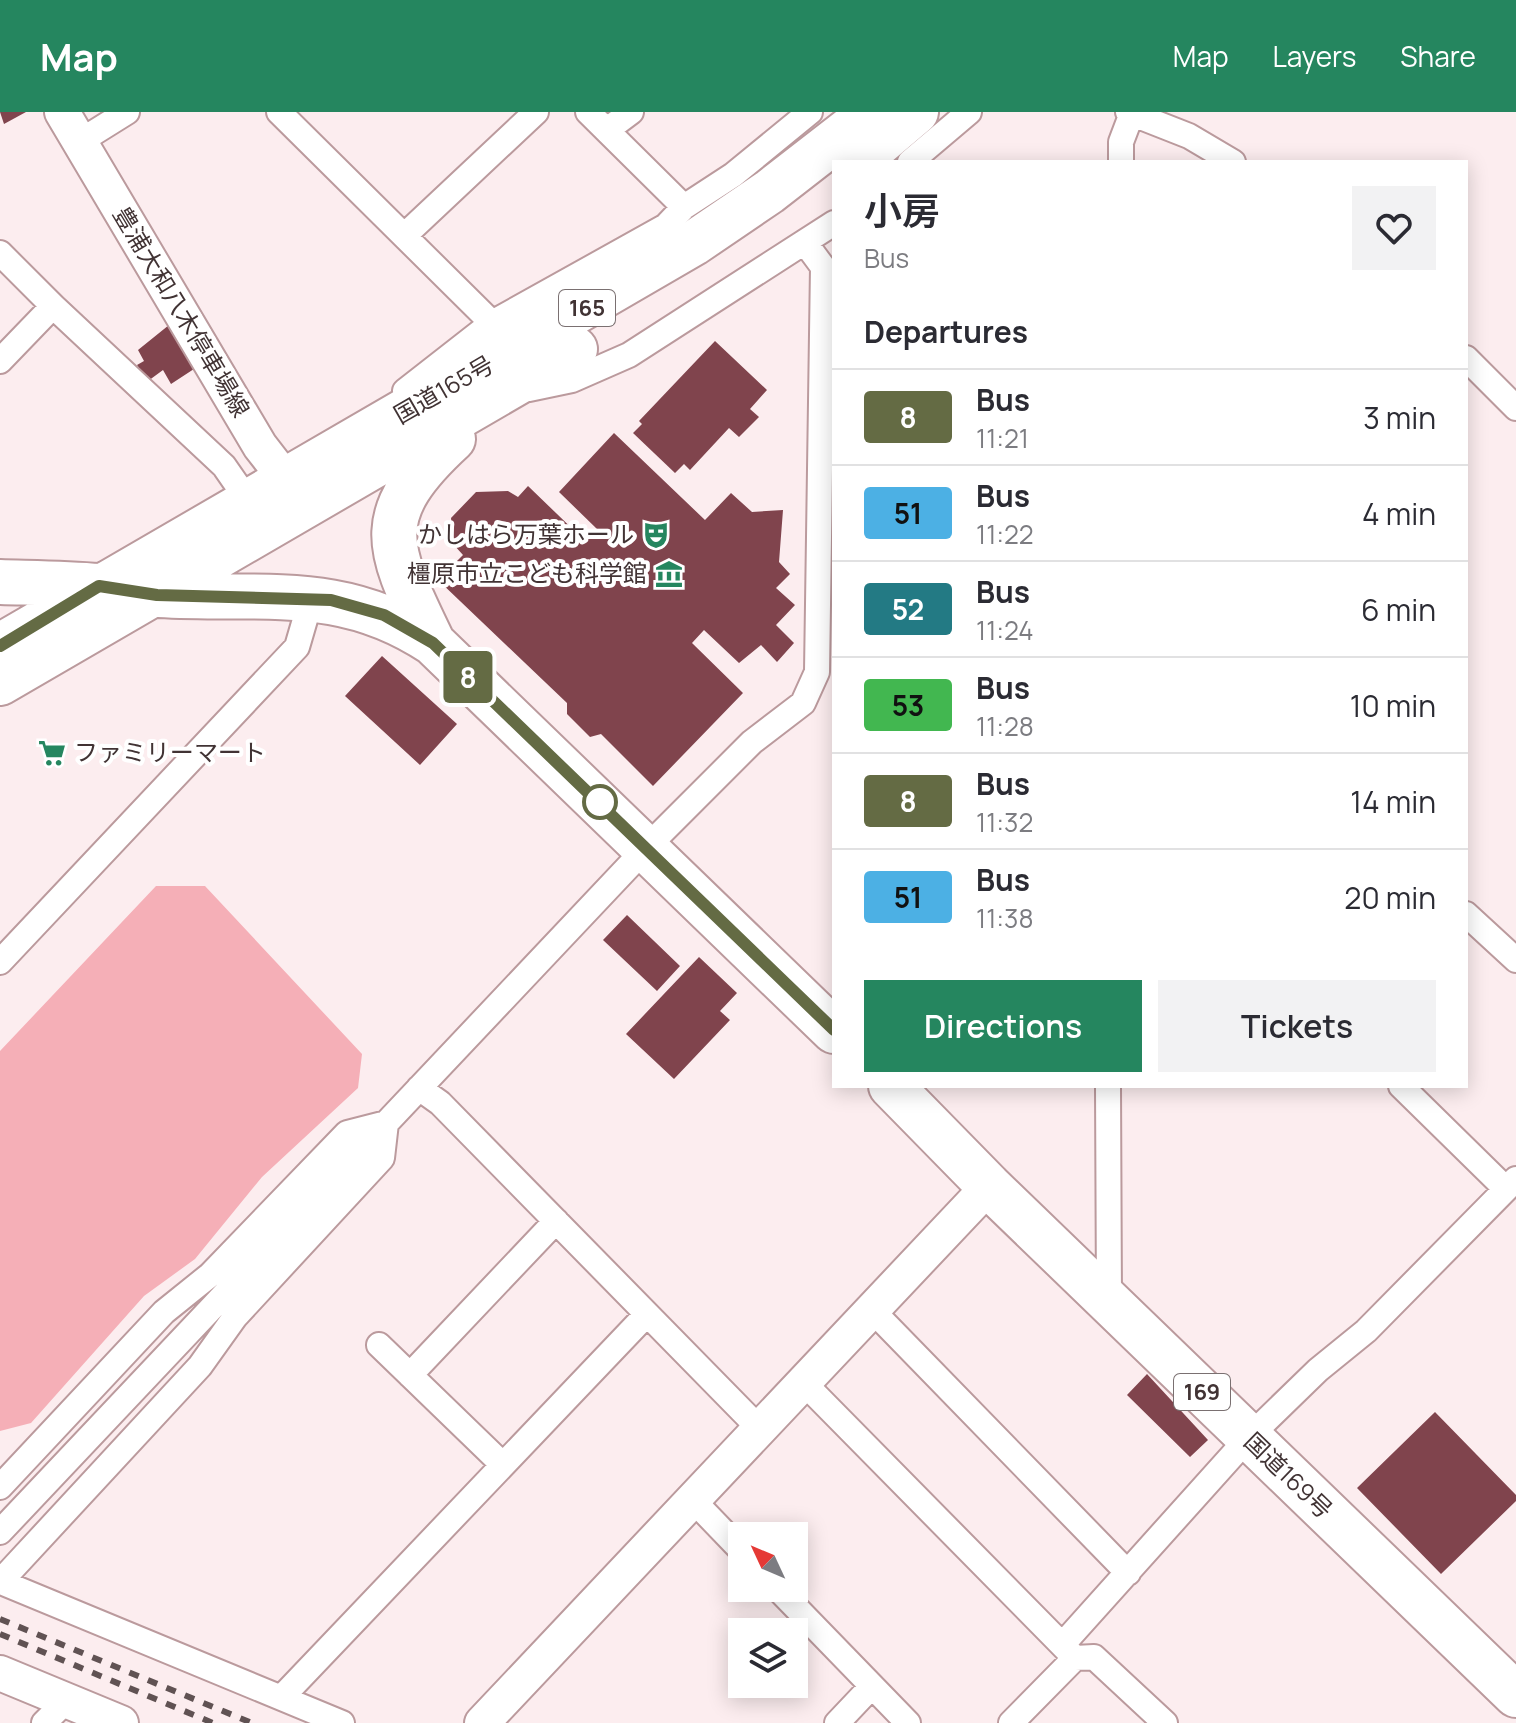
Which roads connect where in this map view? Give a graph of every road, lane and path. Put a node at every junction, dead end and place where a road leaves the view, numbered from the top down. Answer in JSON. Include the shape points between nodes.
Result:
{"nodes":[{"id":1,"x":62,"y":112,"type":"edge"},
{"id":2,"x":127,"y":112,"type":"edge"},
{"id":3,"x":279,"y":112,"type":"edge"},
{"id":4,"x":536,"y":112,"type":"edge"},
{"id":5,"x":588,"y":112,"type":"edge"},
{"id":6,"x":631,"y":112,"type":"edge"},
{"id":7,"x":810,"y":112,"type":"edge"},
{"id":8,"x":872,"y":112,"type":"edge"},
{"id":9,"x":916,"y":112,"type":"edge"},
{"id":10,"x":969,"y":112,"type":"edge"},
{"id":11,"x":1130,"y":113,"type":"edge"},
{"id":12,"x":607,"y":130,"type":"junction"},
{"id":13,"x":79,"y":142,"type":"junction"},
{"id":14,"x":859,"y":160,"type":"edge"},
{"id":15,"x":912,"y":160,"type":"edge"},
{"id":16,"x":1121,"y":160,"type":"edge"},
{"id":17,"x":1230,"y":160,"type":"edge"},
{"id":18,"x":832,"y":182,"type":"edge"},
{"id":19,"x":684,"y":207,"type":"junction"},
{"id":20,"x":832,"y":224,"type":"edge"},
{"id":21,"x":405,"y":235,"type":"junction"},
{"id":22,"x":806,"y":244,"type":"junction"},
{"id":23,"x":0,"y":253,"type":"edge"},
{"id":24,"x":53,"y":306,"type":"junction"},
{"id":25,"x":492,"y":323,"type":"junction"},
{"id":26,"x":1468,"y":360,"type":"edge"},
{"id":27,"x":0,"y":361,"type":"edge"},
{"id":28,"x":500,"y":395,"type":"junction"},
{"id":29,"x":1516,"y":408,"type":"edge"},
{"id":30,"x":356,"y":440,"type":"junction"},
{"id":31,"x":297,"y":494,"type":"junction"},
{"id":32,"x":249,"y":502,"type":"junction"},
{"id":33,"x":0,"y":582,"type":"edge"},
{"id":34,"x":99,"y":586,"type":"junction"},
{"id":35,"x":157,"y":595,"type":"junction"},
{"id":36,"x":311,"y":599,"type":"junction"},
{"id":37,"x":433,"y":643,"type":"junction"},
{"id":38,"x":0,"y":646,"type":"edge"},
{"id":39,"x":0,"y":683,"type":"edge"},
{"id":40,"x":647,"y":847,"type":"junction"},
{"id":41,"x":1468,"y":916,"type":"edge"},
{"id":42,"x":1516,"y":960,"type":"edge"},
{"id":43,"x":0,"y":962,"type":"edge"},
{"id":44,"x":832,"y":1029,"type":"edge"},
{"id":45,"x":419,"y":1088,"type":"junction"},
{"id":46,"x":893,"y":1088,"type":"edge"},
{"id":47,"x":1108,"y":1088,"type":"edge"},
{"id":48,"x":1403,"y":1088,"type":"edge"},
{"id":49,"x":386,"y":1123,"type":"junction"},
{"id":50,"x":1511,"y":1184,"type":"edge"},
{"id":51,"x":989,"y":1186,"type":"junction"},
{"id":52,"x":556,"y":1221,"type":"junction"},
{"id":53,"x":1109,"y":1300,"type":"junction"},
{"id":54,"x":871,"y":1309,"type":"junction"},
{"id":55,"x":647,"y":1314,"type":"junction"},
{"id":56,"x":379,"y":1345,"type":"dead end"},
{"id":57,"x":410,"y":1375,"type":"junction"},
{"id":58,"x":802,"y":1381,"type":"junction"},
{"id":59,"x":758,"y":1427,"type":"junction"},
{"id":60,"x":1248,"y":1438,"type":"junction"},
{"id":61,"x":502,"y":1464,"type":"junction"},
{"id":62,"x":0,"y":1487,"type":"edge"},
{"id":63,"x":691,"y":1498,"type":"junction"},
{"id":64,"x":0,"y":1532,"type":"edge"},
{"id":65,"x":728,"y":1536,"type":"edge"},
{"id":66,"x":1128,"y":1573,"type":"junction"},
{"id":67,"x":0,"y":1582,"type":"edge"},
{"id":68,"x":791,"y":1602,"type":"edge"},
{"id":69,"x":1069,"y":1651,"type":"junction"},
{"id":70,"x":0,"y":1673,"type":"edge"},
{"id":71,"x":872,"y":1686,"type":"junction"},
{"id":72,"x":1516,"y":1695,"type":"edge"},
{"id":73,"x":282,"y":1697,"type":"junction"},
{"id":74,"x":55,"y":1712,"type":"edge"},
{"id":75,"x":121,"y":1723,"type":"edge"},
{"id":76,"x":342,"y":1723,"type":"edge"},
{"id":77,"x":482,"y":1723,"type":"edge"},
{"id":78,"x":837,"y":1723,"type":"edge"},
{"id":79,"x":908,"y":1723,"type":"edge"},
{"id":80,"x":1011,"y":1723,"type":"edge"},
{"id":81,"x":1165,"y":1723,"type":"edge"}],
"edges":[{"from":1,"to":13,"type":"street","name":"豊浦大和八木停車場線"},
{"from":2,"to":13,"type":"street"},
{"from":3,"to":21,"type":"street"},
{"from":4,"to":21,"type":"street"},
{"from":5,"to":12,"type":"street"},
{"from":6,"to":12,"type":"street"},
{"from":7,"to":19,"type":"street"},
{"from":8,"to":30,"type":"highway","name":"国道165号","number":"165","via":[[694,243]]},
{"from":9,"to":14,"type":"highway"},
{"from":10,"to":15,"type":"street"},
{"from":11,"to":16,"type":"street"},
{"from":11,"to":17,"type":"street","via":[[1189,136]]},
{"from":12,"to":19,"type":"street"},
{"from":13,"to":31,"type":"street","name":"豊浦大和八木停車場線","via":[[260,446]]},
{"from":18,"to":28,"type":"highway","name":"国道165号","number":"165","via":[[711,267]]},
{"from":19,"to":25,"type":"street","via":[[666,226]]},
{"from":20,"to":22,"type":"street"},
{"from":21,"to":25,"type":"street"},
{"from":22,"to":28,"type":"street","via":[[629,355],[572,380]]},
{"from":22,"to":40,"type":"street","via":[[823,267],[817,672],[803,703],[752,742]]},
{"from":23,"to":24,"type":"street"},
{"from":24,"to":27,"type":"street"},
{"from":24,"to":32,"type":"street","via":[[224,466]]},
{"from":25,"to":30,"type":"street","via":[[376,414]]},
{"from":26,"to":29,"type":"street"},
{"from":28,"to":31,"type":"highway","name":"国道165号","number":"165"},
{"from":28,"to":37,"type":"highway","via":[[424,466],[394,521],[394,553],[401,576]]},
{"from":30,"to":31,"type":"highway","name":"国道165号","number":"165"},
{"from":31,"to":32,"type":"highway","name":"国道165号","number":"165"},
{"from":31,"to":35,"type":"highway","name":"国道165号","number":"165"},
{"from":32,"to":34,"type":"highway","name":"国道165号","number":"165"},
{"from":33,"to":34,"type":"highway"},
{"from":34,"to":35,"type":"highway"},
{"from":34,"to":38,"type":"highway","name":"国道165号","number":"165"},
{"from":35,"to":36,"type":"highway"},
{"from":35,"to":39,"type":"highway","name":"国道165号","number":"165"},
{"from":36,"to":37,"type":"highway","via":[[384,615]]},
{"from":36,"to":43,"type":"street","via":[[297,647]]},
{"from":37,"to":40,"type":"highway"},
{"from":40,"to":44,"type":"highway"},
{"from":40,"to":45,"type":"street"},
{"from":41,"to":42,"type":"street"},
{"from":45,"to":49,"type":"street"},
{"from":45,"to":52,"type":"street"},
{"from":46,"to":51,"type":"highway","name":"国道169号","number":"169"},
{"from":47,"to":53,"type":"street"},
{"from":48,"to":50,"type":"street"},
{"from":49,"to":62,"type":"street","via":[[347,1133],[210,1275],[164,1312]]},
{"from":49,"to":64,"type":"street"},
{"from":49,"to":67,"type":"street","via":[[382,1158],[235,1317],[200,1366]]},
{"from":50,"to":60,"type":"street","via":[[1366,1331]]},
{"from":51,"to":53,"type":"highway","name":"国道169号","number":"169"},
{"from":51,"to":54,"type":"street"},
{"from":52,"to":55,"type":"street"},
{"from":52,"to":57,"type":"street"},
{"from":53,"to":60,"type":"highway","name":"国道169号","number":"169"},
{"from":54,"to":58,"type":"street"},
{"from":54,"to":66,"type":"street"},
{"from":55,"to":59,"type":"street"},
{"from":55,"to":61,"type":"street"},
{"from":56,"to":57,"type":"street"},
{"from":57,"to":61,"type":"street"},
{"from":58,"to":59,"type":"street"},
{"from":58,"to":69,"type":"street"},
{"from":59,"to":63,"type":"street"},
{"from":60,"to":66,"type":"street"},
{"from":60,"to":72,"type":"highway","name":"国道169号","number":"169"},
{"from":61,"to":73,"type":"street"},
{"from":63,"to":65,"type":"street"},
{"from":63,"to":77,"type":"street"},
{"from":66,"to":69,"type":"street"},
{"from":67,"to":73,"type":"street"},
{"from":68,"to":71,"type":"street"},
{"from":69,"to":80,"type":"street"},
{"from":69,"to":81,"type":"street","via":[[1094,1657]]},
{"from":70,"to":74,"type":"street"},
{"from":71,"to":78,"type":"street"},
{"from":71,"to":79,"type":"street"},
{"from":73,"to":76,"type":"street"},
{"from":74,"to":75,"type":"street"}]}
